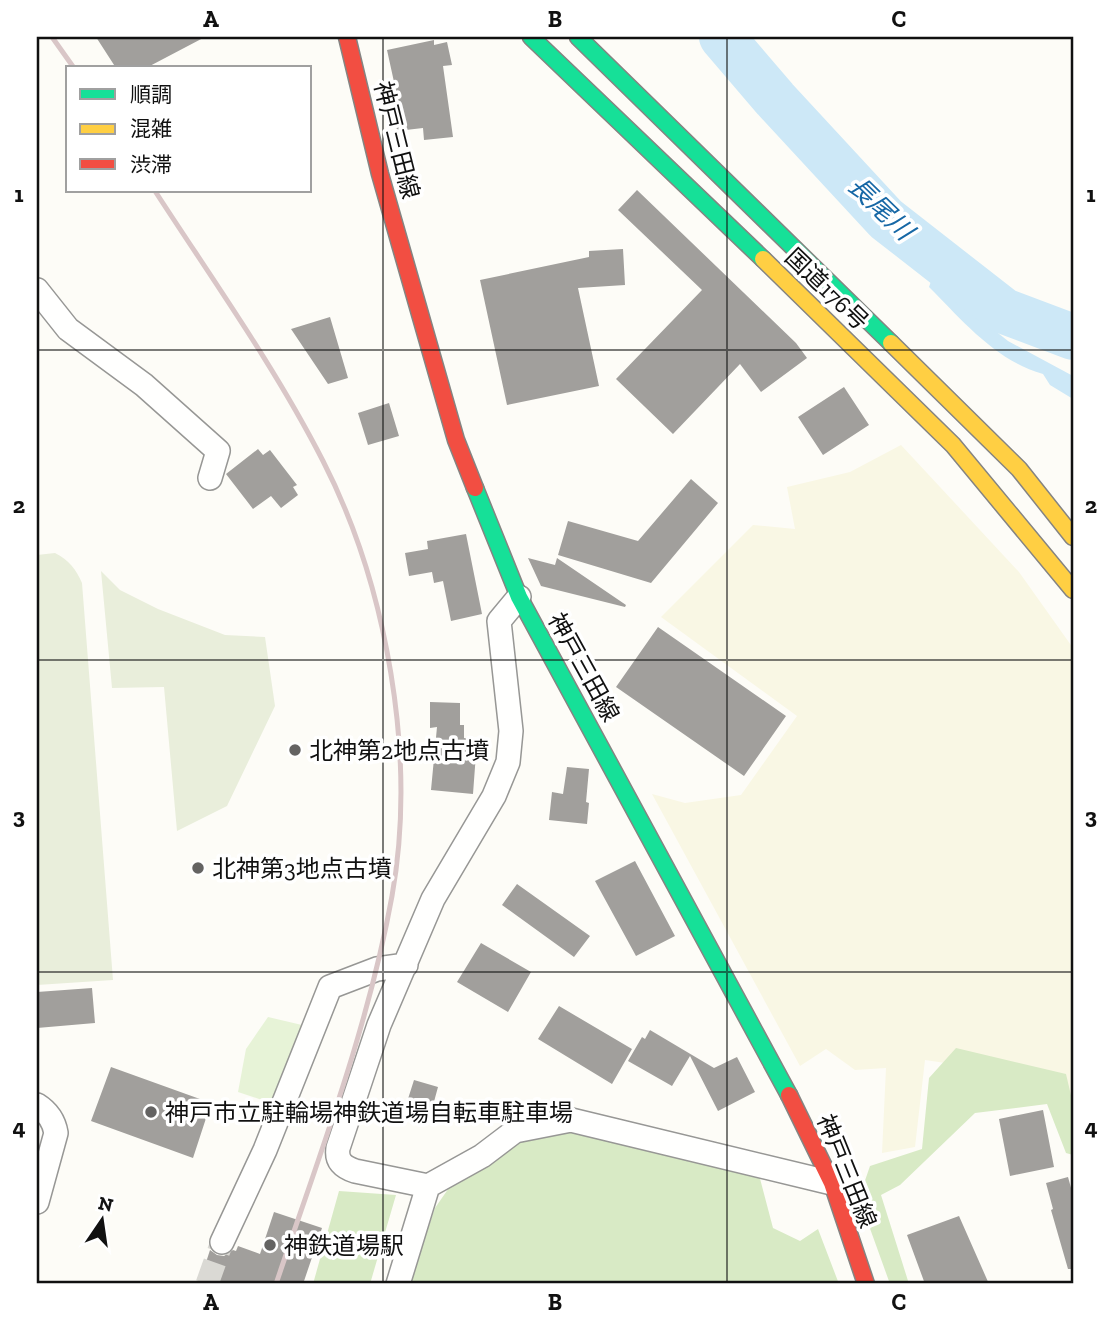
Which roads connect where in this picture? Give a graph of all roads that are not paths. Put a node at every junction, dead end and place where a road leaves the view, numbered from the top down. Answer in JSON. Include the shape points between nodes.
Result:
{"nodes":[{"id":1,"x":348,"y":37,"type":"edge"},
{"id":2,"x":531,"y":37,"type":"edge"},
{"id":3,"x":578,"y":37,"type":"edge"},
{"id":4,"x":37,"y":290,"type":"edge"},
{"id":5,"x":210,"y":478,"type":"dead end"},
{"id":6,"x":1073,"y":537,"type":"edge"},
{"id":7,"x":1073,"y":590,"type":"edge"},
{"id":8,"x":519,"y":597,"type":"junction"},
{"id":9,"x":406,"y":965,"type":"junction"},
{"id":10,"x":37,"y":1105,"type":"edge"},
{"id":11,"x":832,"y":1183,"type":"junction"},
{"id":12,"x":428,"y":1186,"type":"junction"},
{"id":13,"x":37,"y":1202,"type":"edge"},
{"id":14,"x":222,"y":1242,"type":"tunnel mouth"},
{"id":15,"x":398,"y":1284,"type":"edge"},
{"id":16,"x":866,"y":1284,"type":"edge"}],
"edges":[{"from":1,"to":8,"type":"main road","name":"神戸三田線","via":[[380,174],[456,440]]},
{"from":2,"to":7,"type":"main road","name":"国道176号","via":[[953,445]]},
{"from":3,"to":6,"type":"main road","name":"国道176号","via":[[1019,469]]},
{"from":4,"to":5,"type":"street","via":[[68,329],[144,385],[218,451]]},
{"from":8,"to":9,"type":"street","via":[[499,621],[511,731],[508,762],[494,796],[433,899]]},
{"from":8,"to":11,"type":"main road","name":"神戸三田線","via":[[797,1110]]},
{"from":9,"to":12,"type":"street","via":[[379,1026],[338,1158],[355,1171]]},
{"from":9,"to":14,"type":"street","via":[[330,987],[265,1150]]},
{"from":10,"to":13,"type":"street","via":[[49,1116],[56,1133]]},
{"from":11,"to":12,"type":"street","via":[[571,1120],[515,1130],[482,1156]]},
{"from":11,"to":16,"type":"main road","name":"神戸三田線"},
{"from":12,"to":15,"type":"street"}]}
